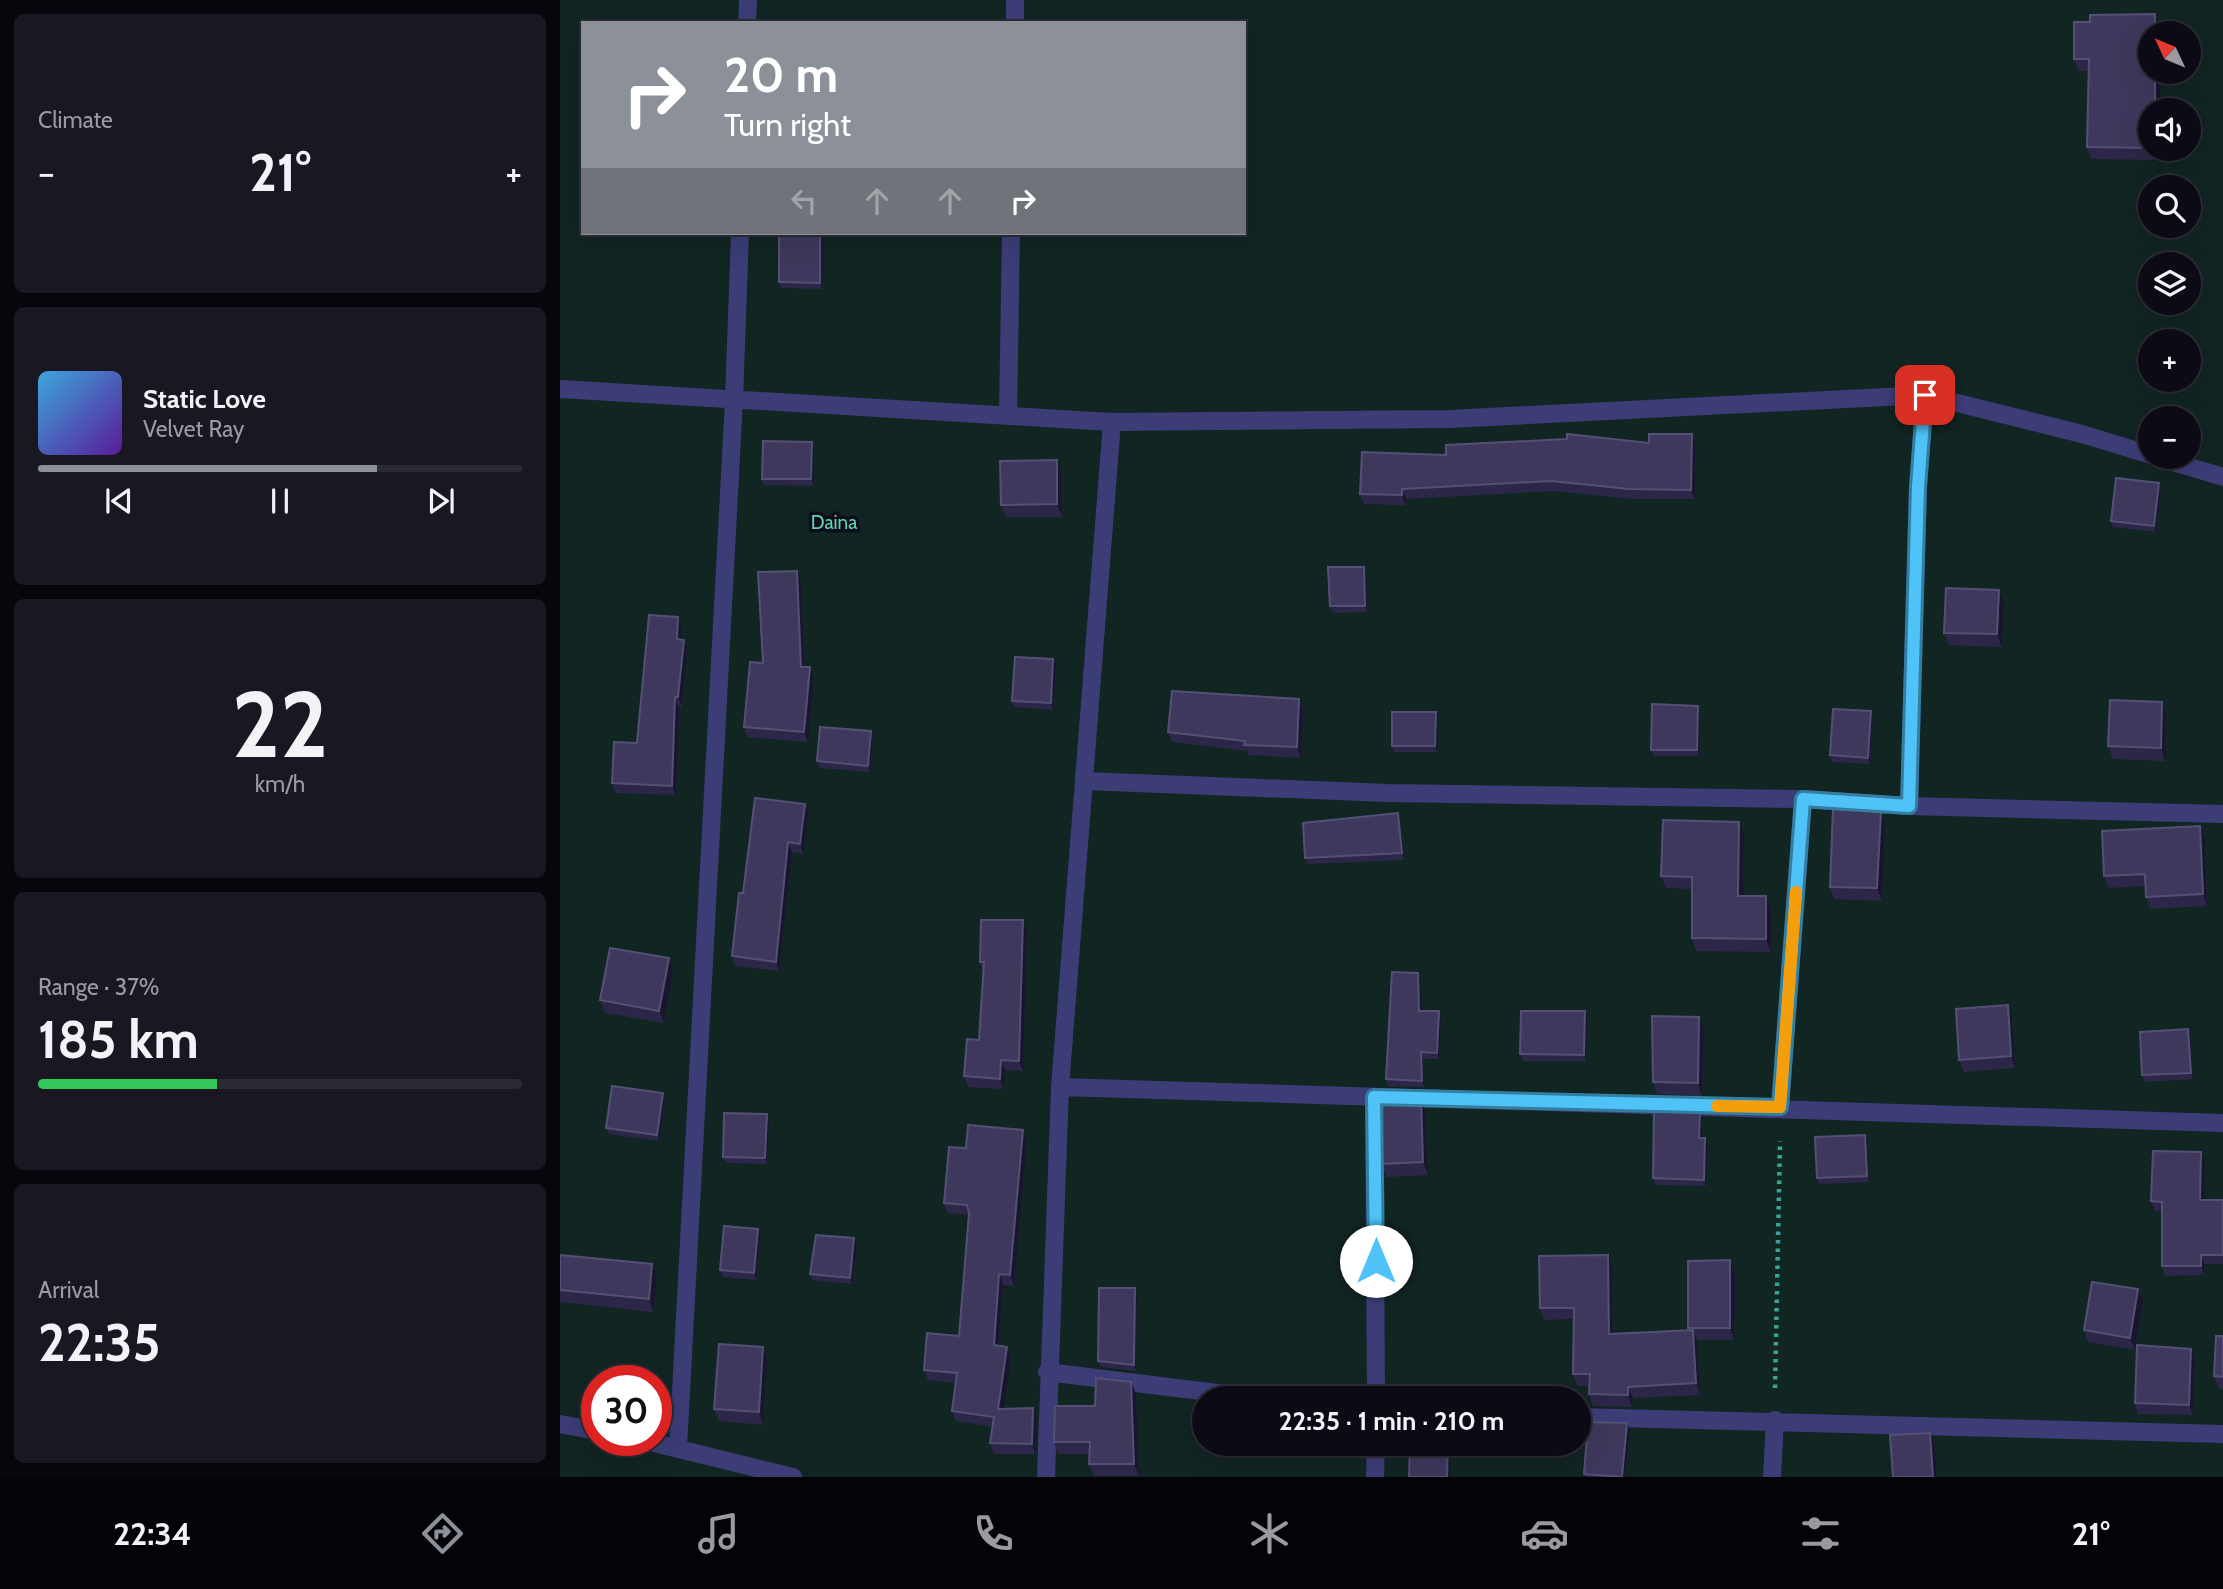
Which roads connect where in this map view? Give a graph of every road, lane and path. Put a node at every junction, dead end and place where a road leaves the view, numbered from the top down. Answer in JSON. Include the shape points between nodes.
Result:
{"nodes":[{"id":1,"x":748,"y":0,"type":"edge"},
{"id":2,"x":1015,"y":0,"type":"edge"},
{"id":3,"x":747,"y":21,"type":"edge"},
{"id":4,"x":1015,"y":21,"type":"edge"},
{"id":5,"x":740,"y":235,"type":"edge"},
{"id":6,"x":1011,"y":235,"type":"edge"},
{"id":7,"x":560,"y":389,"type":"edge"},
{"id":8,"x":1925,"y":395,"type":"junction"},
{"id":9,"x":734,"y":400,"type":"junction"},
{"id":10,"x":1008,"y":416,"type":"junction"},
{"id":11,"x":1112,"y":422,"type":"junction"},
{"id":12,"x":2138,"y":451,"type":"edge"},
{"id":13,"x":2196,"y":469,"type":"edge"},
{"id":14,"x":2223,"y":477,"type":"edge"},
{"id":15,"x":1086,"y":781,"type":"junction"},
{"id":16,"x":1803,"y":799,"type":"junction"},
{"id":17,"x":1909,"y":806,"type":"junction"},
{"id":18,"x":2223,"y":814,"type":"edge"},
{"id":19,"x":1060,"y":1087,"type":"junction"},
{"id":20,"x":1374,"y":1097,"type":"junction"},
{"id":21,"x":1780,"y":1107,"type":"junction"},
{"id":22,"x":2223,"y":1124,"type":"edge"},
{"id":23,"x":1047,"y":1372,"type":"junction"},
{"id":24,"x":1376,"y":1386,"type":"edge"},
{"id":25,"x":1192,"y":1390,"type":"edge"},
{"id":26,"x":1591,"y":1417,"type":"edge"},
{"id":27,"x":1774,"y":1420,"type":"junction"},
{"id":28,"x":560,"y":1423,"type":"edge"},
{"id":29,"x":581,"y":1428,"type":"edge"},
{"id":30,"x":2223,"y":1434,"type":"edge"},
{"id":31,"x":672,"y":1447,"type":"edge"},
{"id":32,"x":678,"y":1448,"type":"junction"},
{"id":33,"x":1375,"y":1456,"type":"edge"},
{"id":34,"x":793,"y":1477,"type":"edge"},
{"id":35,"x":1046,"y":1477,"type":"edge"},
{"id":36,"x":1374,"y":1477,"type":"edge"},
{"id":37,"x":1772,"y":1477,"type":"edge"}],
"edges":[{"from":1,"to":3,"type":"street"},
{"from":2,"to":4,"type":"street"},
{"from":5,"to":9,"type":"street"},
{"from":6,"to":10,"type":"street"},
{"from":7,"to":9,"type":"street"},
{"from":8,"to":11,"type":"street","via":[[1449,419]]},
{"from":8,"to":12,"type":"street"},
{"from":8,"to":17,"type":"street"},
{"from":9,"to":10,"type":"street"},
{"from":9,"to":32,"type":"street"},
{"from":10,"to":11,"type":"street"},
{"from":11,"to":15,"type":"street"},
{"from":13,"to":14,"type":"street"},
{"from":15,"to":16,"type":"street","via":[[1387,793]]},
{"from":15,"to":19,"type":"street"},
{"from":16,"to":17,"type":"street"},
{"from":16,"to":21,"type":"street"},
{"from":17,"to":18,"type":"street"},
{"from":19,"to":20,"type":"street"},
{"from":19,"to":23,"type":"street"},
{"from":20,"to":21,"type":"street"},
{"from":20,"to":24,"type":"street"},
{"from":21,"to":22,"type":"street"},
{"from":21,"to":27,"type":"path"},
{"from":23,"to":25,"type":"street"},
{"from":23,"to":35,"type":"street"},
{"from":26,"to":27,"type":"street"},
{"from":27,"to":30,"type":"street"},
{"from":27,"to":37,"type":"street"},
{"from":28,"to":29,"type":"street"},
{"from":31,"to":32,"type":"street"},
{"from":32,"to":34,"type":"street"},
{"from":33,"to":36,"type":"street"}]}
